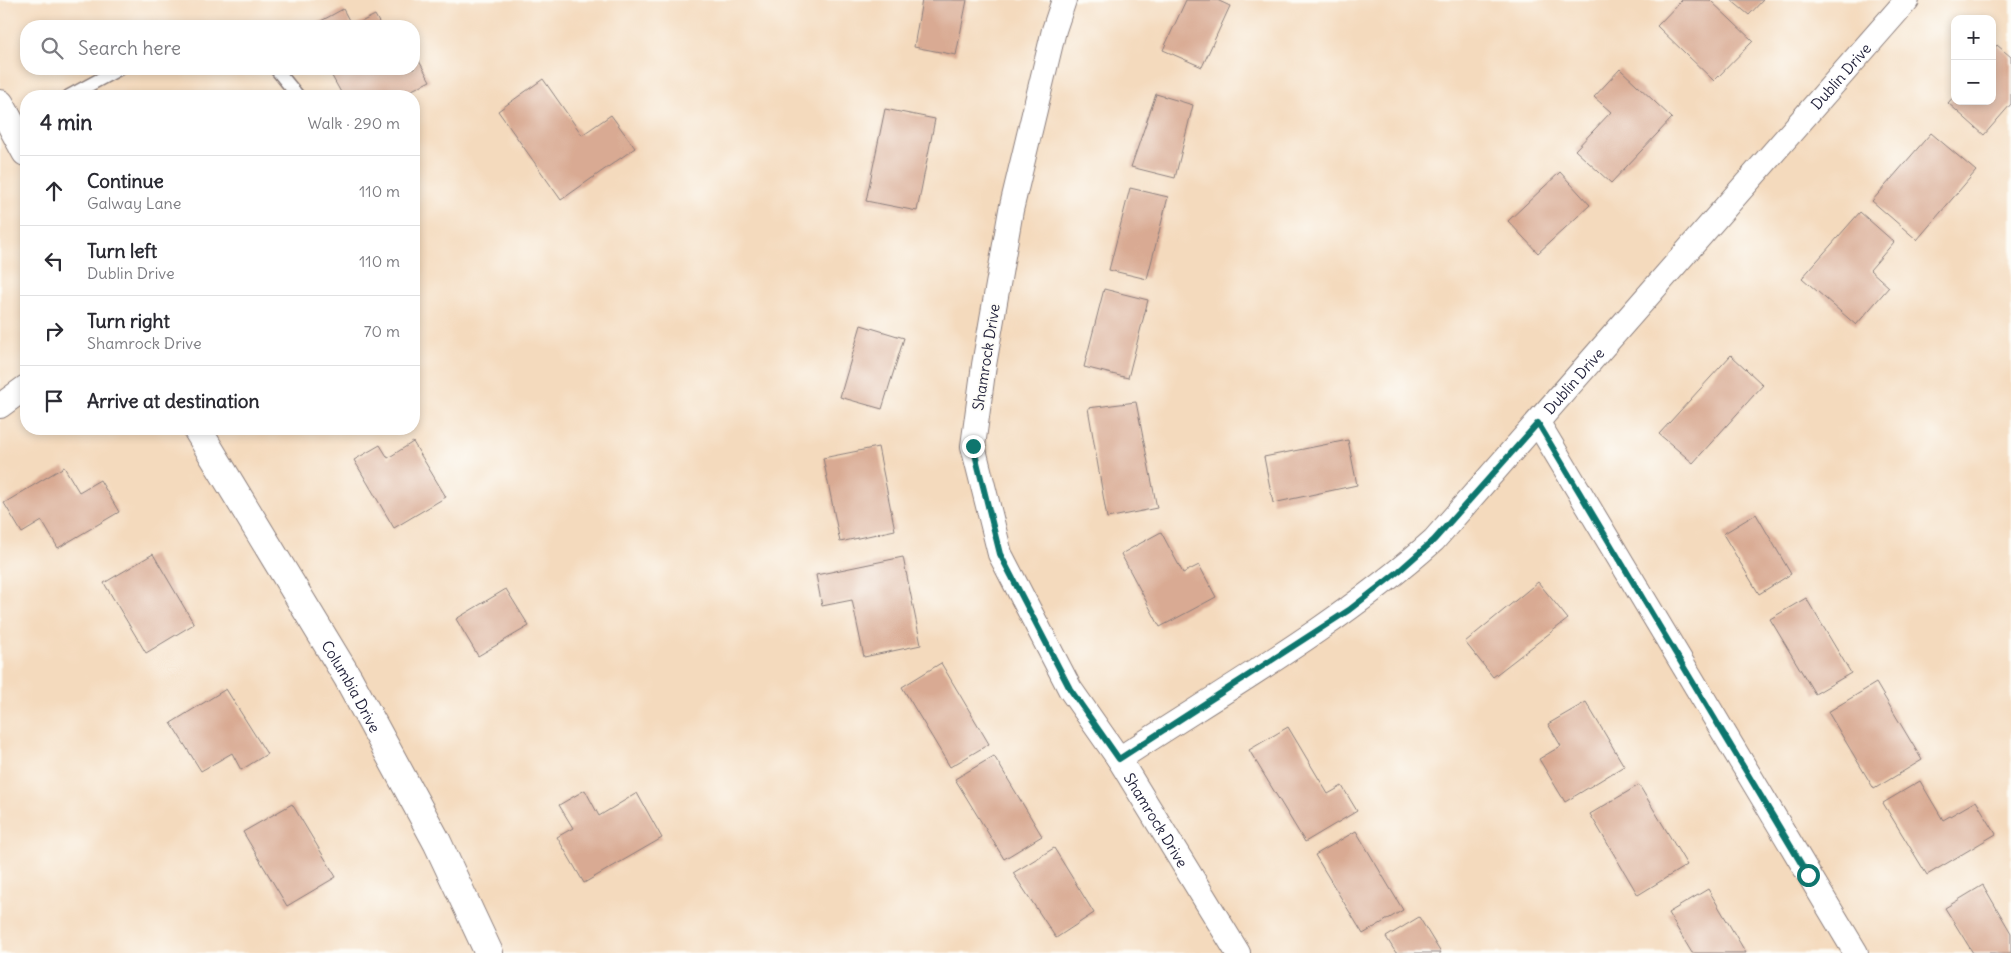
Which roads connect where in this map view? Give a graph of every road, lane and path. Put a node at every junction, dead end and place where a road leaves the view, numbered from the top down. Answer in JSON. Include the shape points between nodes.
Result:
{"nodes":[{"id":1,"x":1064,"y":0,"type":"edge"},
{"id":2,"x":1907,"y":0,"type":"edge"},
{"id":3,"x":108,"y":75,"type":"edge"},
{"id":4,"x":281,"y":75,"type":"edge"},
{"id":5,"x":81,"y":90,"type":"edge"},
{"id":6,"x":293,"y":90,"type":"edge"},
{"id":7,"x":0,"y":104,"type":"edge"},
{"id":8,"x":20,"y":124,"type":"edge"},
{"id":9,"x":20,"y":392,"type":"edge"},
{"id":10,"x":0,"y":406,"type":"edge"},
{"id":11,"x":1538,"y":423,"type":"junction"},
{"id":12,"x":201,"y":435,"type":"edge"},
{"id":13,"x":1119,"y":759,"type":"junction"},
{"id":14,"x":489,"y":953,"type":"edge"},
{"id":15,"x":1238,"y":953,"type":"edge"},
{"id":16,"x":1856,"y":953,"type":"edge"}],
"edges":[{"from":1,"to":13,"type":"street","name":"Shamrock Drive","via":[[1011,210],[973,446],[1000,554],[1070,689]]},
{"from":2,"to":11,"type":"street","name":"Dublin Drive"},
{"from":3,"to":5,"type":"lane"},
{"from":4,"to":6,"type":"lane"},
{"from":7,"to":8,"type":"main road"},
{"from":9,"to":10,"type":"street"},
{"from":11,"to":13,"type":"street","name":"Dublin Drive","via":[[1434,540],[1399,571],[1349,610]]},
{"from":11,"to":16,"type":"street"},
{"from":12,"to":14,"type":"main road","name":"Columbia Drive","via":[[348,678],[437,842]]},
{"from":13,"to":15,"type":"street","name":"Shamrock Drive"}]}
